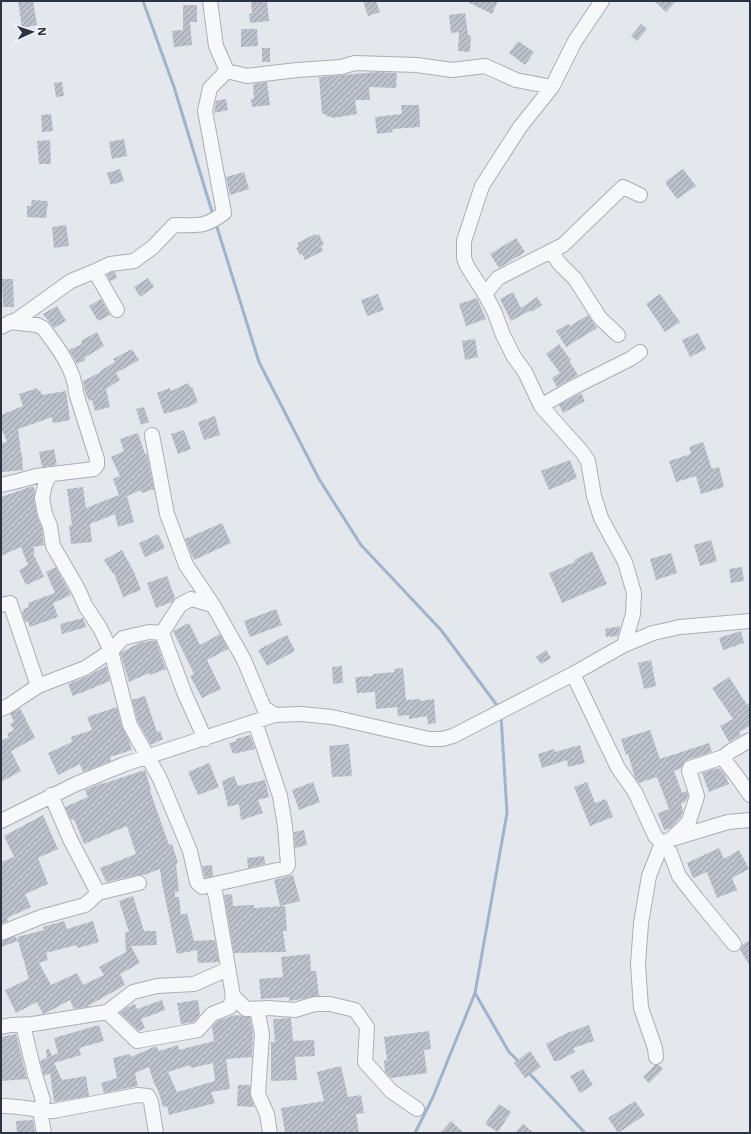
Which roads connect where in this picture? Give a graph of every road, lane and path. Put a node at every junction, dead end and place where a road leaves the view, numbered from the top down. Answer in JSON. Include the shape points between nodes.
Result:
{"nodes":[{"id":1,"x":210,"y":1,"type":"edge"},
{"id":2,"x":601,"y":1,"type":"edge"},
{"id":3,"x":228,"y":71,"type":"junction"},
{"id":4,"x":552,"y":87,"type":"junction"},
{"id":5,"x":640,"y":195,"type":"dead end"},
{"id":6,"x":551,"y":251,"type":"junction"},
{"id":7,"x":93,"y":272,"type":"junction"},
{"id":8,"x":485,"y":294,"type":"junction"},
{"id":9,"x":117,"y":310,"type":"dead end"},
{"id":10,"x":5,"y":325,"type":"edge"},
{"id":11,"x":618,"y":335,"type":"dead end"},
{"id":12,"x":640,"y":352,"type":"dead end"},
{"id":13,"x":541,"y":406,"type":"junction"},
{"id":14,"x":152,"y":435,"type":"dead end"},
{"id":15,"x":50,"y":474,"type":"junction"},
{"id":16,"x":1,"y":485,"type":"edge"},
{"id":17,"x":1,"y":605,"type":"edge"},
{"id":18,"x":213,"y":605,"type":"junction"},
{"id":19,"x":750,"y":622,"type":"edge"},
{"id":20,"x":162,"y":634,"type":"junction"},
{"id":21,"x":624,"y":645,"type":"junction"},
{"id":22,"x":111,"y":651,"type":"junction"},
{"id":23,"x":573,"y":674,"type":"junction"},
{"id":24,"x":38,"y":686,"type":"junction"},
{"id":25,"x":1,"y":709,"type":"edge"},
{"id":26,"x":275,"y":715,"type":"junction"},
{"id":27,"x":255,"y":722,"type":"junction"},
{"id":28,"x":205,"y":739,"type":"junction"},
{"id":29,"x":750,"y":740,"type":"edge"},
{"id":30,"x":723,"y":757,"type":"junction"},
{"id":31,"x":149,"y":758,"type":"junction"},
{"id":32,"x":750,"y":794,"type":"edge"},
{"id":33,"x":51,"y":796,"type":"junction"},
{"id":34,"x":750,"y":820,"type":"edge"},
{"id":35,"x":1,"y":821,"type":"edge"},
{"id":36,"x":666,"y":841,"type":"junction"},
{"id":37,"x":139,"y":883,"type":"dead end"},
{"id":38,"x":213,"y":885,"type":"junction"},
{"id":39,"x":98,"y":893,"type":"junction"},
{"id":40,"x":1,"y":933,"type":"edge"},
{"id":41,"x":734,"y":944,"type":"dead end"},
{"id":42,"x":228,"y":969,"type":"junction"},
{"id":43,"x":233,"y":996,"type":"junction"},
{"id":44,"x":256,"y":1009,"type":"junction"},
{"id":45,"x":107,"y":1012,"type":"junction"},
{"id":46,"x":23,"y":1025,"type":"junction"},
{"id":47,"x":1,"y":1027,"type":"edge"},
{"id":48,"x":656,"y":1057,"type":"dead end"},
{"id":49,"x":1,"y":1106,"type":"edge"},
{"id":50,"x":416,"y":1109,"type":"dead end"},
{"id":51,"x":40,"y":1111,"type":"junction"},
{"id":52,"x":44,"y":1133,"type":"edge"},
{"id":53,"x":156,"y":1133,"type":"edge"},
{"id":54,"x":270,"y":1133,"type":"edge"}],
"edges":[{"from":1,"to":3,"type":"street","via":[[216,46]]},
{"from":2,"to":4,"type":"street","via":[[575,41]]},
{"from":3,"to":4,"type":"street","via":[[247,76],[341,67],[360,62],[452,70],[484,66],[516,80]]},
{"from":3,"to":7,"type":"street","via":[[210,88],[204,111],[224,213],[203,225],[174,225],[153,247],[134,260],[110,264]]},
{"from":4,"to":8,"type":"street","via":[[520,127],[482,186],[464,241],[464,258],[467,266]]},
{"from":5,"to":6,"type":"street","via":[[623,188],[563,245]]},
{"from":6,"to":8,"type":"street","via":[[498,278]]},
{"from":6,"to":11,"type":"street","via":[[575,279],[600,318]]},
{"from":7,"to":9,"type":"street"},
{"from":7,"to":10,"type":"street","via":[[71,281]]},
{"from":8,"to":13,"type":"street","via":[[503,335]]},
{"from":10,"to":15,"type":"street","via":[[37,325],[43,328],[73,374],[97,465],[94,469]]},
{"from":12,"to":13,"type":"street"},
{"from":13,"to":21,"type":"street","via":[[588,461],[601,518],[625,562],[634,593],[633,614]]},
{"from":14,"to":18,"type":"street","via":[[167,514],[186,565]]},
{"from":15,"to":16,"type":"street"},
{"from":15,"to":22,"type":"street","via":[[42,498],[54,546]]},
{"from":17,"to":24,"type":"street","via":[[10,603]]},
{"from":18,"to":20,"type":"street","via":[[191,599],[180,605]]},
{"from":18,"to":26,"type":"street","via":[[244,660],[264,708]]},
{"from":19,"to":21,"type":"street","via":[[680,627],[653,633]]},
{"from":20,"to":22,"type":"street","via":[[150,632],[123,638]]},
{"from":20,"to":28,"type":"street"},
{"from":21,"to":23,"type":"street"},
{"from":22,"to":24,"type":"street","via":[[85,668]]},
{"from":22,"to":31,"type":"street","via":[[130,725]]},
{"from":23,"to":26,"type":"street","via":[[453,736],[442,739],[429,739],[332,717]]},
{"from":23,"to":36,"type":"street","via":[[618,768],[636,792],[655,836]]},
{"from":24,"to":25,"type":"street"},
{"from":26,"to":27,"type":"street"},
{"from":27,"to":28,"type":"street"},
{"from":27,"to":38,"type":"street","via":[[280,796],[288,865],[286,868]]},
{"from":28,"to":31,"type":"street"},
{"from":29,"to":30,"type":"street"},
{"from":30,"to":32,"type":"street"},
{"from":30,"to":36,"type":"street","via":[[690,768],[697,796],[689,821]]},
{"from":31,"to":33,"type":"street","via":[[118,767]]},
{"from":31,"to":38,"type":"street","via":[[190,852],[197,882],[202,887]]},
{"from":33,"to":35,"type":"street"},
{"from":33,"to":39,"type":"street"},
{"from":34,"to":36,"type":"street","via":[[728,822]]},
{"from":36,"to":41,"type":"street","via":[[679,876]]},
{"from":36,"to":48,"type":"street","via":[[649,876],[641,923],[638,964],[641,1008]]},
{"from":37,"to":39,"type":"street"},
{"from":38,"to":42,"type":"street"},
{"from":39,"to":40,"type":"street","via":[[85,905],[41,917]]},
{"from":42,"to":43,"type":"street"},
{"from":42,"to":45,"type":"street","via":[[194,984],[157,986],[133,992]]},
{"from":43,"to":44,"type":"street","via":[[246,1009]]},
{"from":43,"to":45,"type":"street","via":[[230,1007],[212,1014],[198,1030],[136,1041]]},
{"from":44,"to":50,"type":"street","via":[[295,1010],[315,1004],[330,1004],[355,1010],[366,1027],[365,1062],[391,1091]]},
{"from":44,"to":54,"type":"street","via":[[262,1034],[258,1094],[267,1114]]},
{"from":45,"to":46,"type":"street"},
{"from":46,"to":47,"type":"street"},
{"from":46,"to":51,"type":"street","via":[[43,1100]]},
{"from":49,"to":51,"type":"street"},
{"from":51,"to":52,"type":"street"},
{"from":51,"to":53,"type":"street","via":[[53,1111],[138,1095],[148,1096]]}]}
